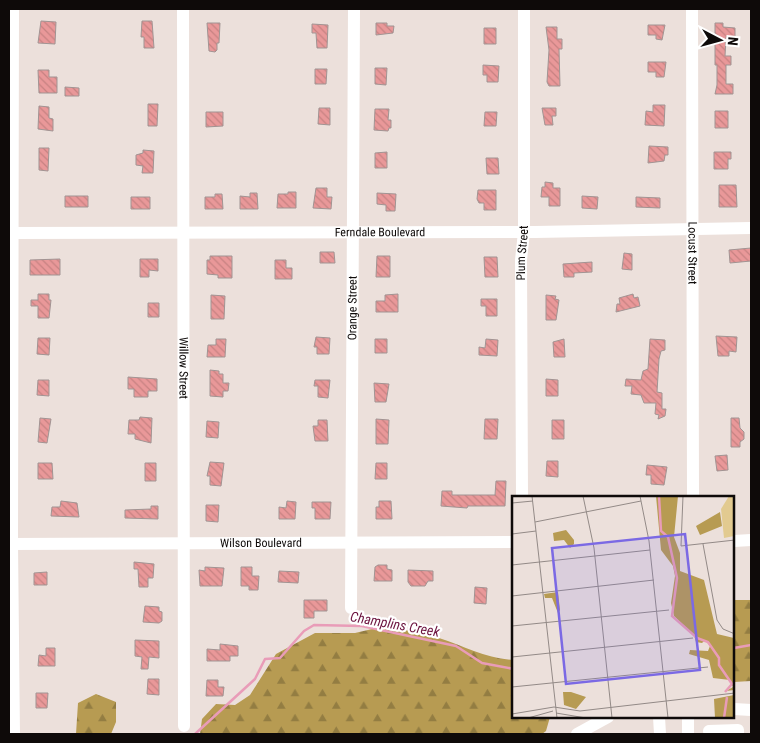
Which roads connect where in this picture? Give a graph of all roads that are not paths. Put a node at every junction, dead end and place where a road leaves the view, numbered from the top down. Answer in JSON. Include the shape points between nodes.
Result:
{"nodes":[{"id":1,"x":13,"y":9,"type":"edge"},
{"id":2,"x":183,"y":9,"type":"edge"},
{"id":3,"x":354,"y":9,"type":"edge"},
{"id":4,"x":524,"y":9,"type":"edge"},
{"id":5,"x":692,"y":9,"type":"edge"},
{"id":6,"x":751,"y":228,"type":"edge"},
{"id":7,"x":693,"y":230,"type":"junction"},
{"id":8,"x":524,"y":232,"type":"junction"},
{"id":9,"x":10,"y":233,"type":"edge"},
{"id":10,"x":183,"y":233,"type":"junction"},
{"id":11,"x":352,"y":233,"type":"junction"},
{"id":12,"x":522,"y":496,"type":"edge"},
{"id":13,"x":693,"y":496,"type":"edge"},
{"id":14,"x":751,"y":540,"type":"edge"},
{"id":15,"x":735,"y":541,"type":"edge"},
{"id":16,"x":512,"y":542,"type":"edge"},
{"id":17,"x":184,"y":543,"type":"junction"},
{"id":18,"x":352,"y":543,"type":"junction"},
{"id":19,"x":10,"y":544,"type":"edge"},
{"id":20,"x":351,"y":608,"type":"dead end"},
{"id":21,"x":735,"y":709,"type":"edge"},
{"id":22,"x":751,"y":710,"type":"edge"},
{"id":23,"x":606,"y":718,"type":"edge"},
{"id":24,"x":659,"y":718,"type":"edge"},
{"id":25,"x":688,"y":718,"type":"edge"},
{"id":26,"x":184,"y":726,"type":"dead end"},
{"id":27,"x":14,"y":734,"type":"edge"},
{"id":28,"x":577,"y":734,"type":"edge"},
{"id":29,"x":660,"y":734,"type":"edge"},
{"id":30,"x":688,"y":734,"type":"edge"},
{"id":31,"x":710,"y":734,"type":"edge"},
{"id":32,"x":738,"y":734,"type":"edge"},
{"id":33,"x":746,"y":734,"type":"edge"},
{"id":34,"x":751,"y":734,"type":"edge"}],
"edges":[{"from":1,"to":9,"type":"street"},
{"from":2,"to":10,"type":"street","name":"Willow Street"},
{"from":3,"to":11,"type":"street","name":"Orange Street"},
{"from":4,"to":8,"type":"street","name":"Plum Street"},
{"from":5,"to":7,"type":"street","name":"Locust Street"},
{"from":6,"to":7,"type":"street","name":"Ferndale Boulevard"},
{"from":7,"to":8,"type":"street","name":"Ferndale Boulevard"},
{"from":7,"to":13,"type":"street","name":"Locust Street"},
{"from":8,"to":11,"type":"street","name":"Ferndale Boulevard"},
{"from":8,"to":12,"type":"street","name":"Plum Street","via":[[521,260]]},
{"from":9,"to":10,"type":"street","name":"Ferndale Boulevard"},
{"from":9,"to":19,"type":"street"},
{"from":10,"to":11,"type":"street","name":"Ferndale Boulevard"},
{"from":10,"to":17,"type":"street","name":"Willow Street"},
{"from":11,"to":18,"type":"street","name":"Orange Street"},
{"from":14,"to":15,"type":"street"},
{"from":16,"to":18,"type":"street","name":"Wilson Boulevard"},
{"from":17,"to":18,"type":"street","name":"Wilson Boulevard"},
{"from":17,"to":19,"type":"street","name":"Wilson Boulevard"},
{"from":17,"to":26,"type":"street","name":"Willow Street"},
{"from":18,"to":20,"type":"street","name":"Orange Street"},
{"from":19,"to":27,"type":"street"},
{"from":21,"to":22,"type":"street"},
{"from":23,"to":28,"type":"street"},
{"from":24,"to":29,"type":"street"},
{"from":25,"to":30,"type":"street"},
{"from":31,"to":32,"type":"street","via":[[710,731],[738,730]]},
{"from":33,"to":34,"type":"street"}]}
